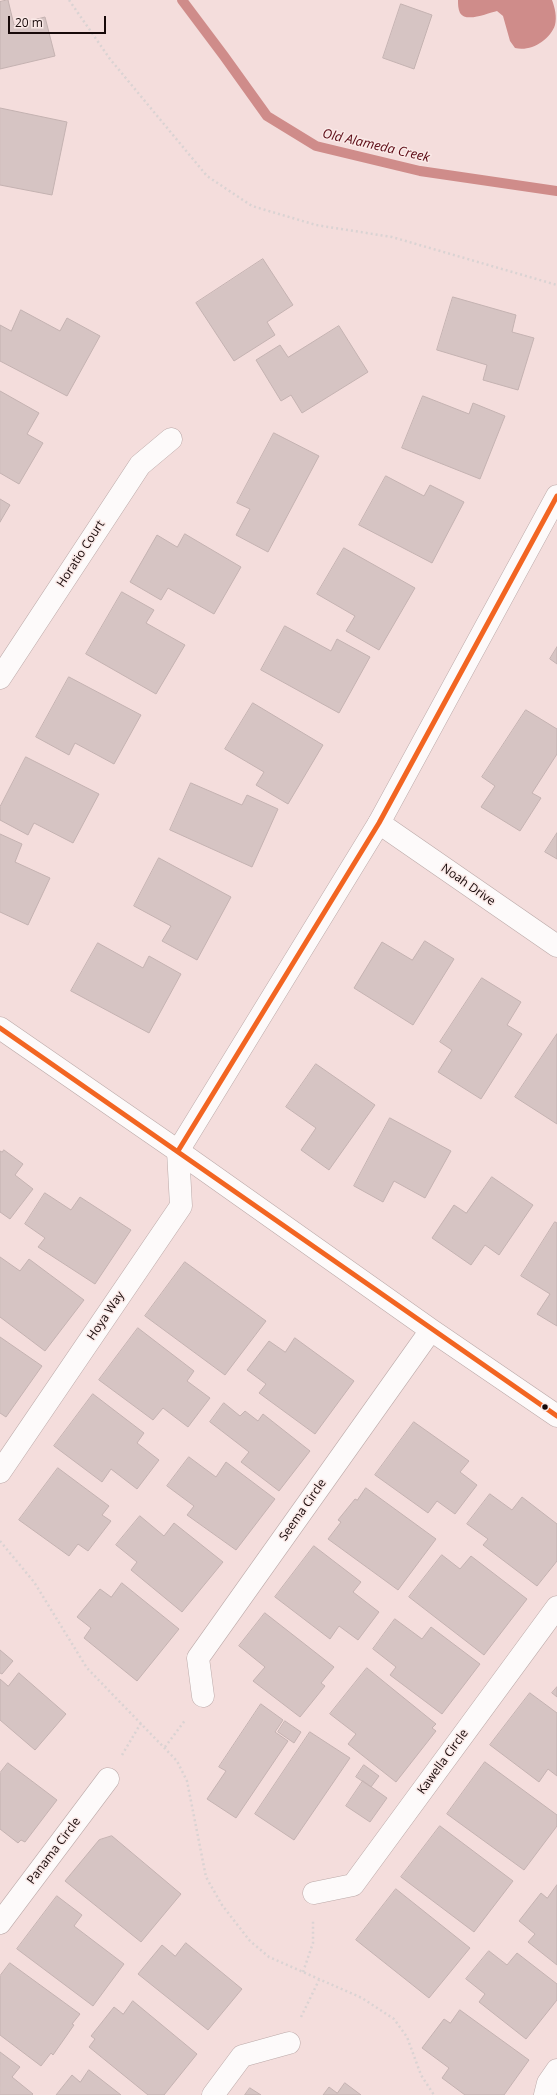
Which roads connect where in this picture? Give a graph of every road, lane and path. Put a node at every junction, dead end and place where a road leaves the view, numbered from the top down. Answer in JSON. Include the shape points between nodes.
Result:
{"nodes":[{"id":1,"x":69,"y":0,"type":"edge"},
{"id":2,"x":557,"y":285,"type":"edge"},
{"id":3,"x":171,"y":439,"type":"dead end"},
{"id":4,"x":557,"y":496,"type":"edge"},
{"id":5,"x":0,"y":678,"type":"edge"},
{"id":6,"x":379,"y":823,"type":"junction"},
{"id":7,"x":557,"y":946,"type":"edge"},
{"id":8,"x":0,"y":1028,"type":"edge"},
{"id":9,"x":178,"y":1151,"type":"junction"},
{"id":10,"x":431,"y":1330,"type":"junction"},
{"id":11,"x":557,"y":1416,"type":"edge"},
{"id":12,"x":0,"y":1472,"type":"edge"},
{"id":13,"x":0,"y":1541,"type":"edge"},
{"id":14,"x":557,"y":1607,"type":"edge"},
{"id":15,"x":203,"y":1696,"type":"joint"},
{"id":16,"x":141,"y":1723,"type":"junction"},
{"id":17,"x":165,"y":1748,"type":"junction"},
{"id":18,"x":108,"y":1779,"type":"joint"},
{"id":19,"x":314,"y":1893,"type":"joint"},
{"id":20,"x":0,"y":1922,"type":"edge"},
{"id":21,"x":303,"y":1972,"type":"junction"},
{"id":22,"x":319,"y":1980,"type":"junction"},
{"id":23,"x":289,"y":2043,"type":"joint"},
{"id":24,"x":557,"y":2070,"type":"edge"},
{"id":25,"x":213,"y":2095,"type":"edge"},
{"id":26,"x":434,"y":2095,"type":"edge"},
{"id":27,"x":545,"y":2095,"type":"edge"}],
"edges":[{"from":1,"to":2,"type":"path","via":[[110,59],[207,176],[252,206],[316,225],[392,237]]},
{"from":3,"to":5,"type":"street","name":"Horatio Court","via":[[140,464]]},
{"from":4,"to":6,"type":"street"},
{"from":6,"to":7,"type":"street","name":"Noah Drive"},
{"from":6,"to":9,"type":"street"},
{"from":8,"to":9,"type":"street"},
{"from":9,"to":10,"type":"street"},
{"from":9,"to":12,"type":"street","name":"Hoya Way","via":[[181,1206]]},
{"from":10,"to":11,"type":"street"},
{"from":10,"to":15,"type":"street","name":"Seema Circle","via":[[198,1658]]},
{"from":13,"to":16,"type":"path","via":[[34,1582],[87,1668]]},
{"from":14,"to":19,"type":"street","name":"Kawella Circle","via":[[353,1884]]},
{"from":15,"to":17,"type":"path"},
{"from":16,"to":17,"type":"path"},
{"from":16,"to":18,"type":"path"},
{"from":17,"to":21,"type":"path","via":[[177,1761],[187,1781],[206,1877],[222,1905],[250,1941],[269,1957]]},
{"from":18,"to":20,"type":"street","name":"Panama Circle"},
{"from":19,"to":21,"type":"path","via":[[313,1944]]},
{"from":21,"to":22,"type":"path"},
{"from":22,"to":23,"type":"path"},
{"from":22,"to":26,"type":"path","via":[[362,1998],[394,2019],[407,2037],[421,2074]]},
{"from":23,"to":25,"type":"street","via":[[242,2056]]},
{"from":24,"to":27,"type":"street","via":[[548,2083]]}]}
